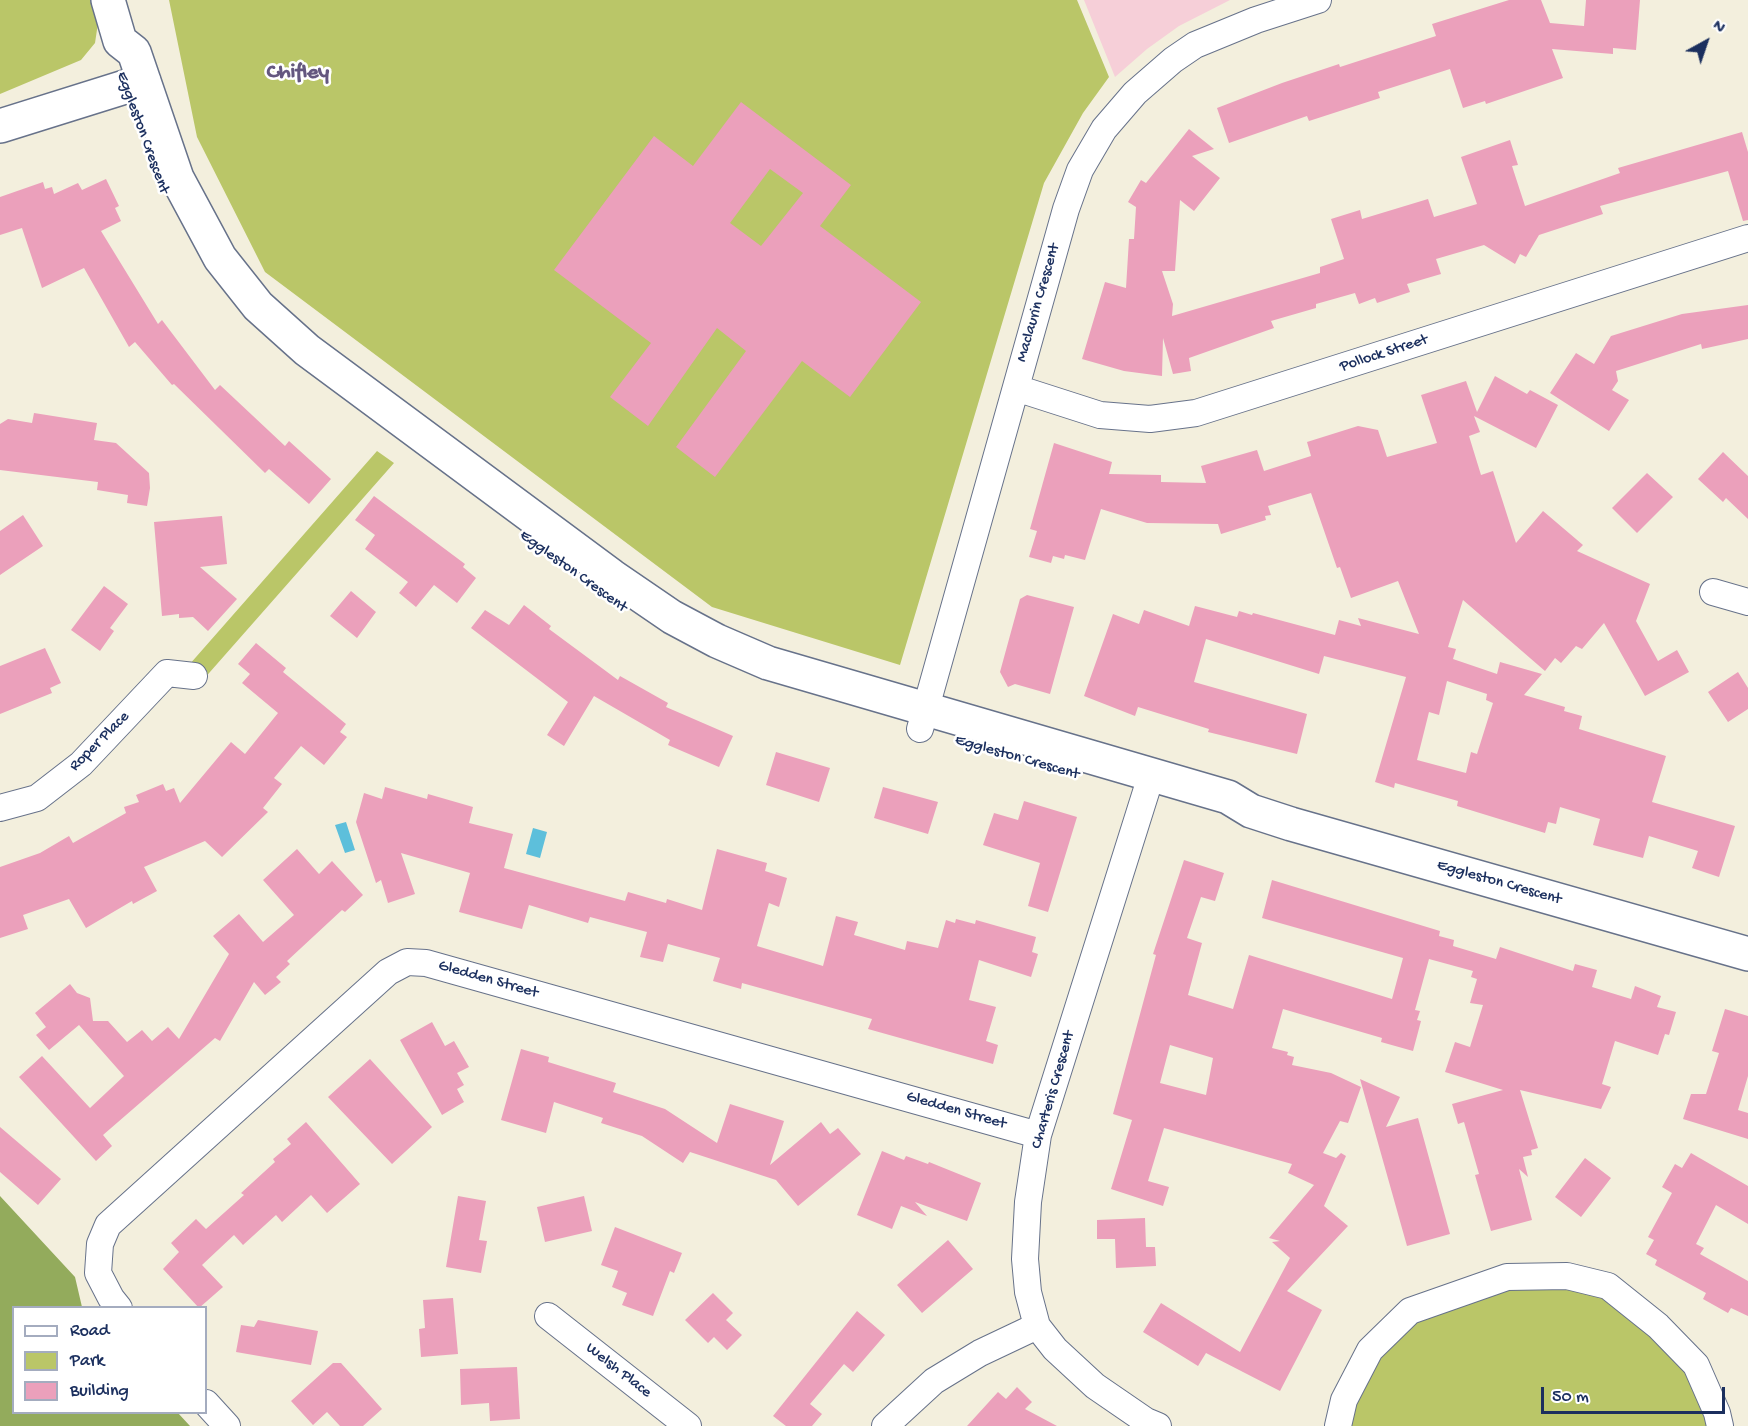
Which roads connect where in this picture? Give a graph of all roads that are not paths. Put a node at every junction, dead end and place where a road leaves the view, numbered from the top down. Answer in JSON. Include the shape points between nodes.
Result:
{"nodes":[{"id":1,"x":108,"y":0,"type":"edge"},
{"id":2,"x":1318,"y":0,"type":"edge"},
{"id":3,"x":129,"y":69,"type":"junction"},
{"id":4,"x":0,"y":109,"type":"edge"},
{"id":5,"x":0,"y":126,"type":"edge"},
{"id":6,"x":1748,"y":238,"type":"edge"},
{"id":7,"x":1016,"y":388,"type":"junction"},
{"id":8,"x":1713,"y":592,"type":"dead end"},
{"id":9,"x":1748,"y":602,"type":"edge"},
{"id":10,"x":194,"y":676,"type":"dead end"},
{"id":11,"x":923,"y":719,"type":"junction"},
{"id":12,"x":1148,"y":786,"type":"junction"},
{"id":13,"x":0,"y":808,"type":"edge"},
{"id":14,"x":1748,"y":954,"type":"edge"},
{"id":15,"x":1038,"y":1136,"type":"junction"},
{"id":16,"x":117,"y":1306,"type":"edge"},
{"id":17,"x":548,"y":1316,"type":"dead end"},
{"id":18,"x":1037,"y":1326,"type":"junction"},
{"id":19,"x":207,"y":1404,"type":"edge"},
{"id":20,"x":227,"y":1426,"type":"edge"},
{"id":21,"x":688,"y":1426,"type":"edge"},
{"id":22,"x":885,"y":1426,"type":"edge"},
{"id":23,"x":1158,"y":1426,"type":"edge"},
{"id":24,"x":1338,"y":1426,"type":"edge"},
{"id":25,"x":1720,"y":1426,"type":"edge"}],
"edges":[{"from":1,"to":3,"type":"street","name":"Eggleston Crescent"},
{"from":2,"to":7,"type":"street","name":"Maclaurin Crescent","via":[[1195,45],[1135,93],[1104,129],[1080,170],[1066,208]]},
{"from":3,"to":4,"type":"street"},
{"from":3,"to":5,"type":"street"},
{"from":3,"to":11,"type":"street","name":"Eggleston Crescent","via":[[177,178],[220,258],[258,306],[307,350],[672,617],[768,663]]},
{"from":6,"to":7,"type":"street","name":"Pollock Street","via":[[1196,413],[1150,419],[1100,415]]},
{"from":7,"to":11,"type":"street","name":"Maclaurin Crescent"},
{"from":8,"to":9,"type":"street"},
{"from":10,"to":13,"type":"street","name":"Roper Place","via":[[167,673],[81,764],[37,798]]},
{"from":11,"to":12,"type":"street","name":"Eggleston Crescent"},
{"from":12,"to":14,"type":"street","name":"Eggleston Crescent","via":[[1228,797],[1251,811]]},
{"from":12,"to":15,"type":"street","name":"Charteris Crescent"},
{"from":15,"to":16,"type":"street","name":"Gledden Street","via":[[426,963],[407,962],[388,972],[108,1225],[100,1244],[98,1273]]},
{"from":15,"to":18,"type":"street","name":"Charteris Crescent","via":[[1028,1202],[1025,1259]]},
{"from":17,"to":21,"type":"street","name":"Welsh Place"},
{"from":18,"to":22,"type":"street","via":[[980,1353],[934,1381]]},
{"from":18,"to":23,"type":"street","name":"Charteris Crescent","via":[[1055,1349],[1095,1386]]},
{"from":19,"to":20,"type":"street"},
{"from":24,"to":25,"type":"street","via":[[1344,1400],[1370,1350],[1410,1311],[1507,1277],[1567,1276],[1608,1286],[1658,1326],[1696,1365]]}]}
